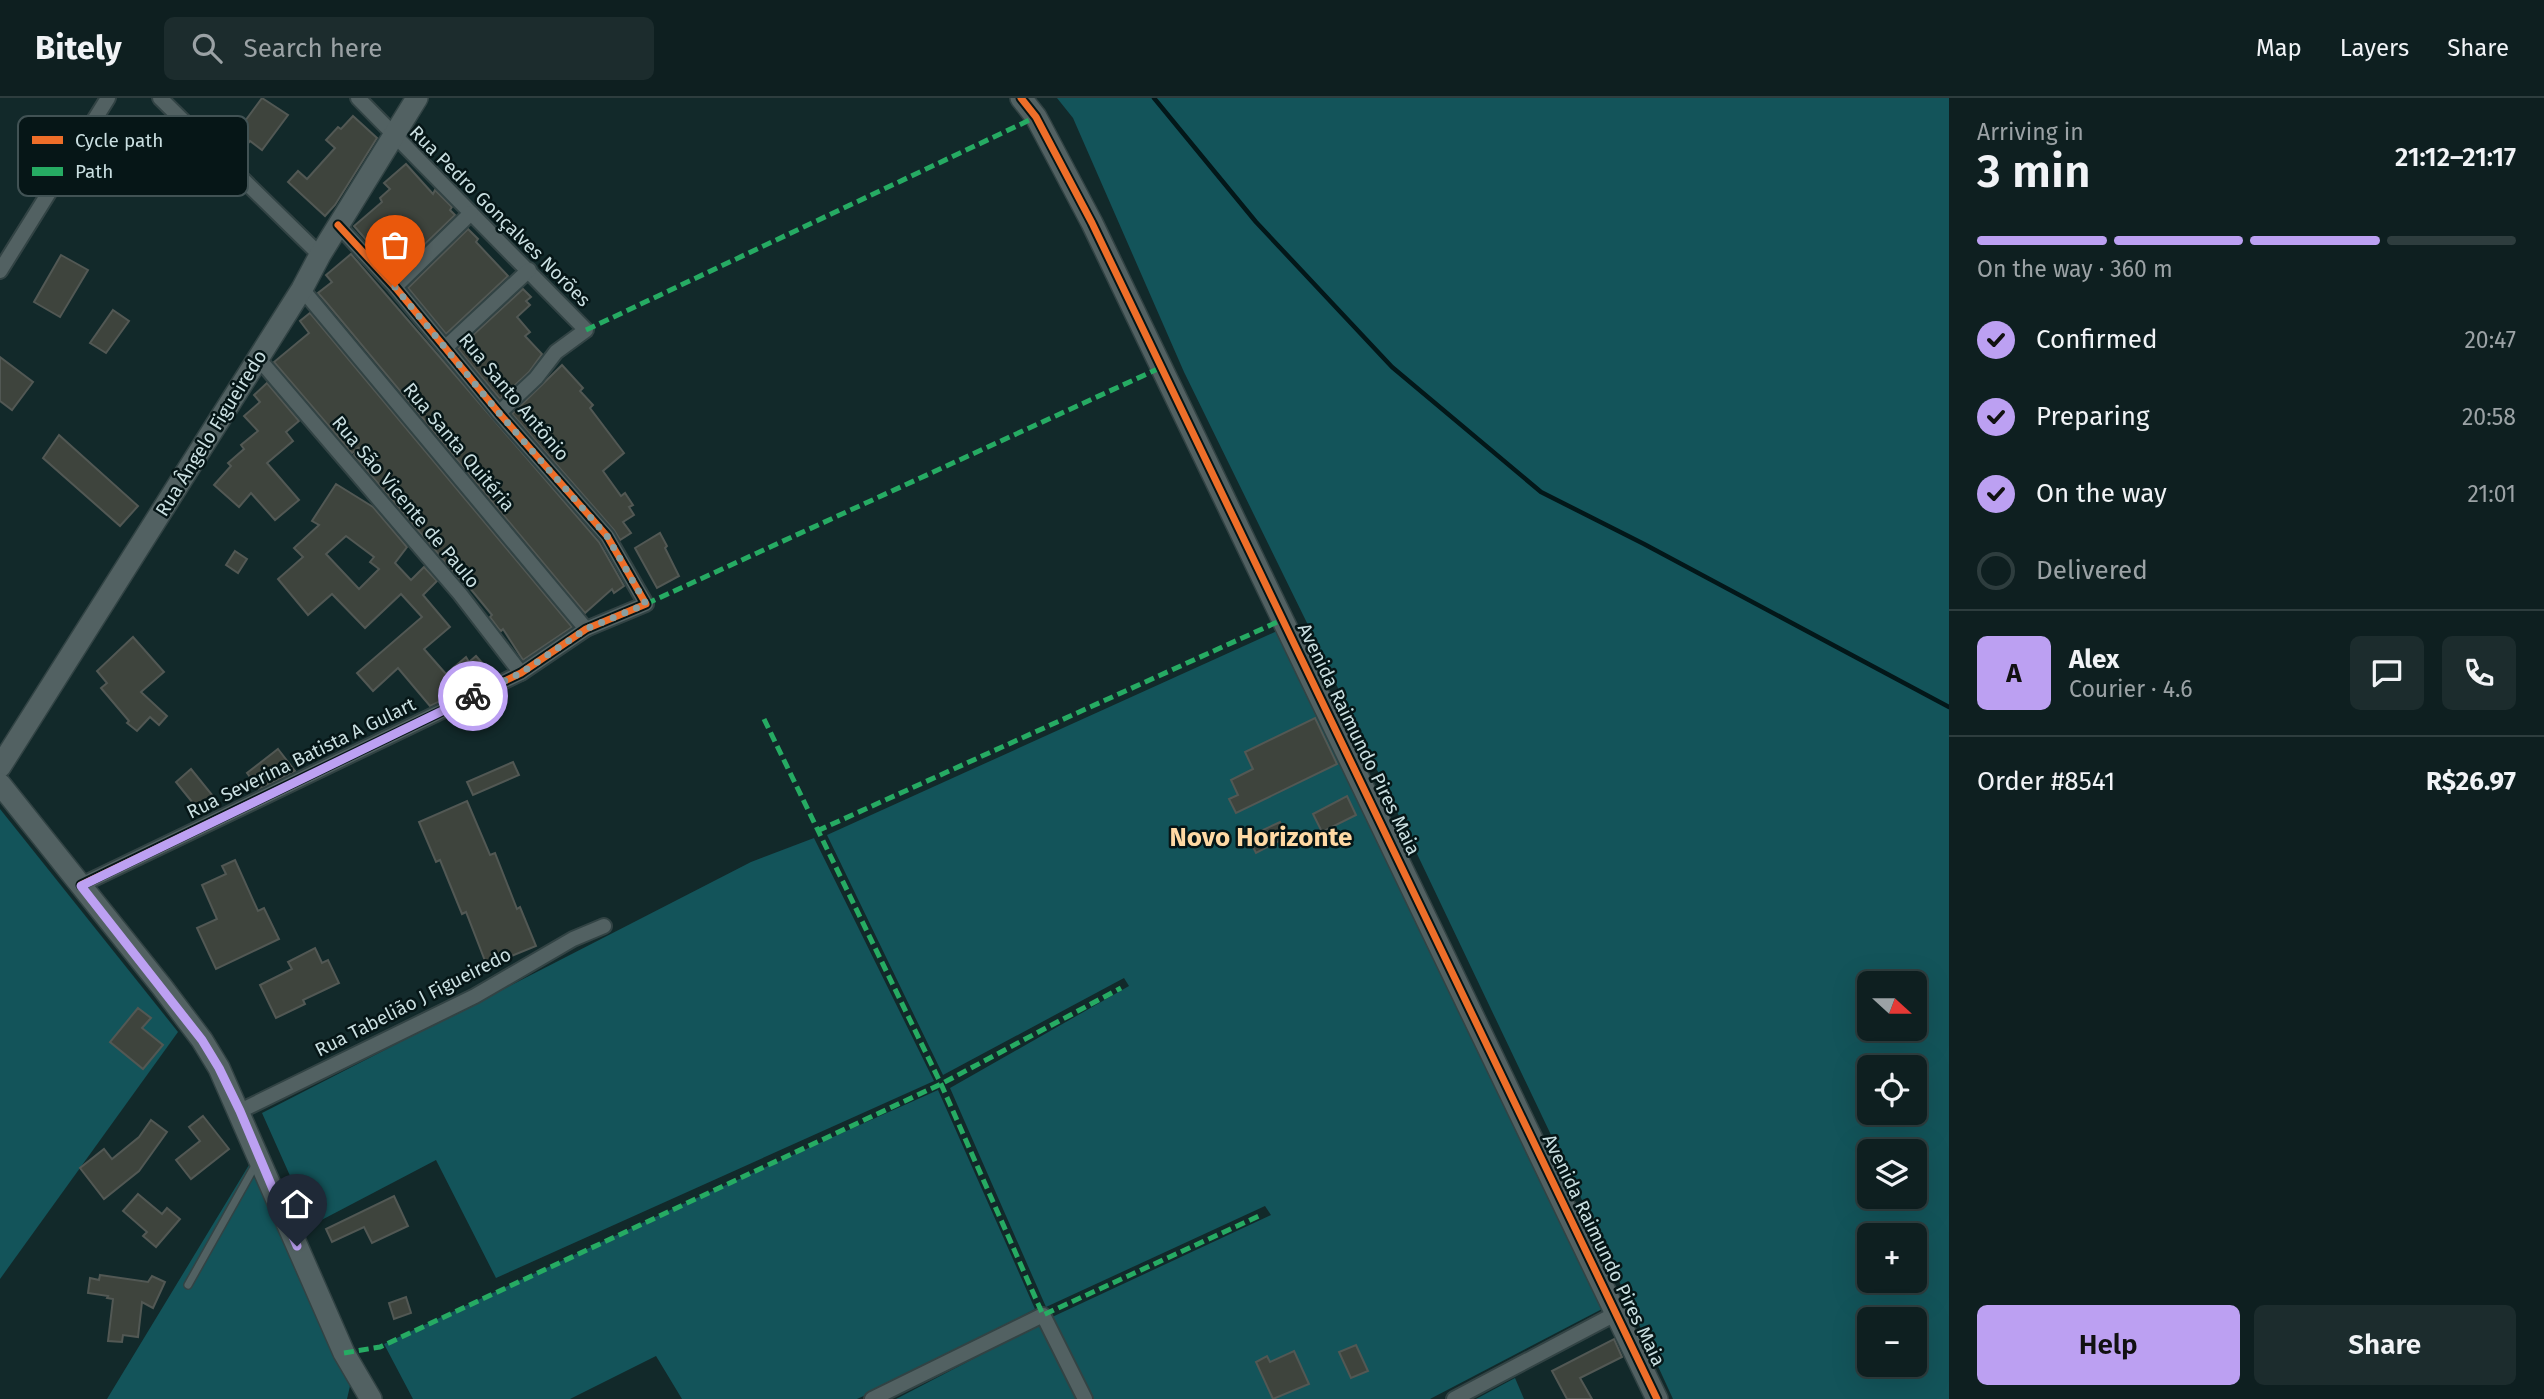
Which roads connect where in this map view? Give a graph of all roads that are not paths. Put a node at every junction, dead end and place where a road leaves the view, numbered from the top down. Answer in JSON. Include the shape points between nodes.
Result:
{"nodes":[{"id":1,"x":108,"y":98,"type":"edge"},
{"id":2,"x":160,"y":98,"type":"edge"},
{"id":3,"x":358,"y":98,"type":"edge"},
{"id":4,"x":417,"y":98,"type":"edge"},
{"id":5,"x":1021,"y":98,"type":"edge"},
{"id":6,"x":97,"y":116,"type":"edge"},
{"id":7,"x":178,"y":116,"type":"edge"},
{"id":8,"x":394,"y":136,"type":"junction"},
{"id":9,"x":248,"y":184,"type":"edge"},
{"id":10,"x":47,"y":196,"type":"edge"},
{"id":11,"x":471,"y":213,"type":"junction"},
{"id":12,"x":338,"y":225,"type":"junction"},
{"id":13,"x":320,"y":255,"type":"junction"},
{"id":14,"x":529,"y":270,"type":"junction"},
{"id":15,"x":0,"y":271,"type":"edge"},
{"id":16,"x":395,"y":287,"type":"junction"},
{"id":17,"x":302,"y":289,"type":"junction"},
{"id":18,"x":446,"y":347,"type":"junction"},
{"id":19,"x":258,"y":358,"type":"junction"},
{"id":20,"x":499,"y":413,"type":"junction"},
{"id":21,"x":646,"y":604,"type":"joint"},
{"id":22,"x":586,"y":629,"type":"junction"},
{"id":23,"x":521,"y":673,"type":"junction"},
{"id":24,"x":0,"y":767,"type":"edge"},
{"id":25,"x":0,"y":784,"type":"edge"},
{"id":26,"x":81,"y":886,"type":"junction"},
{"id":27,"x":604,"y":926,"type":"dead end"},
{"id":28,"x":240,"y":1111,"type":"junction"},
{"id":29,"x":259,"y":1158,"type":"junction"},
{"id":30,"x":188,"y":1285,"type":"dead end"},
{"id":31,"x":1617,"y":1313,"type":"junction"},
{"id":32,"x":371,"y":1399,"type":"edge"},
{"id":33,"x":872,"y":1399,"type":"edge"},
{"id":34,"x":1085,"y":1399,"type":"edge"},
{"id":35,"x":1454,"y":1399,"type":"edge"},
{"id":36,"x":1657,"y":1399,"type":"edge"}],
"edges":[{"from":1,"to":6,"type":"street"},
{"from":2,"to":7,"type":"street"},
{"from":3,"to":8,"type":"street","name":"Rua Pedro Gonçalves Norões"},
{"from":4,"to":8,"type":"street","name":"Rua Ângelo Figueiredo"},
{"from":5,"to":31,"type":"street","name":"Avenida Raimundo Pires Maia","via":[[1092,223]]},
{"from":8,"to":11,"type":"street","name":"Rua Pedro Gonçalves Norões"},
{"from":8,"to":12,"type":"street","name":"Rua Ângelo Figueiredo"},
{"from":9,"to":13,"type":"street"},
{"from":10,"to":15,"type":"street"},
{"from":11,"to":14,"type":"street","name":"Rua Pedro Gonçalves Norões"},
{"from":11,"to":16,"type":"street"},
{"from":12,"to":13,"type":"street","name":"Rua Ângelo Figueiredo"},
{"from":12,"to":16,"type":"street","name":"Rua Santo Antônio"},
{"from":13,"to":17,"type":"street","name":"Rua Ângelo Figueiredo"},
{"from":14,"to":18,"type":"street"},
{"from":14,"to":20,"type":"street","name":"Rua Pedro Gonçalves Norões","via":[[586,330],[556,352],[536,379]]},
{"from":16,"to":18,"type":"street","name":"Rua Santo Antônio"},
{"from":17,"to":19,"type":"street","name":"Rua Ângelo Figueiredo"},
{"from":17,"to":22,"type":"street","name":"Rua Santa Quitéria"},
{"from":18,"to":20,"type":"street","name":"Rua Santo Antônio"},
{"from":19,"to":23,"type":"street","name":"Rua São Vicente de Paulo","via":[[460,594]]},
{"from":19,"to":24,"type":"street","name":"Rua Ângelo Figueiredo"},
{"from":20,"to":21,"type":"street","name":"Rua Santo Antônio","via":[[607,536]]},
{"from":21,"to":22,"type":"street","name":"Rua Severina Batista A Gulart"},
{"from":22,"to":23,"type":"street","name":"Rua Severina Batista A Gulart"},
{"from":23,"to":26,"type":"street","name":"Rua Severina Batista A Gulart"},
{"from":25,"to":26,"type":"street"},
{"from":26,"to":28,"type":"street","via":[[202,1040]]},
{"from":27,"to":28,"type":"street","name":"Rua Tabelião J Figueiredo","via":[[475,996]]},
{"from":28,"to":29,"type":"street"},
{"from":29,"to":30,"type":"lane"},
{"from":29,"to":32,"type":"street","via":[[339,1341]]},
{"from":31,"to":35,"type":"street"},
{"from":31,"to":36,"type":"street","name":"Avenida Raimundo Pires Maia"},
{"from":33,"to":34,"type":"street","via":[[1043,1315]]}]}
